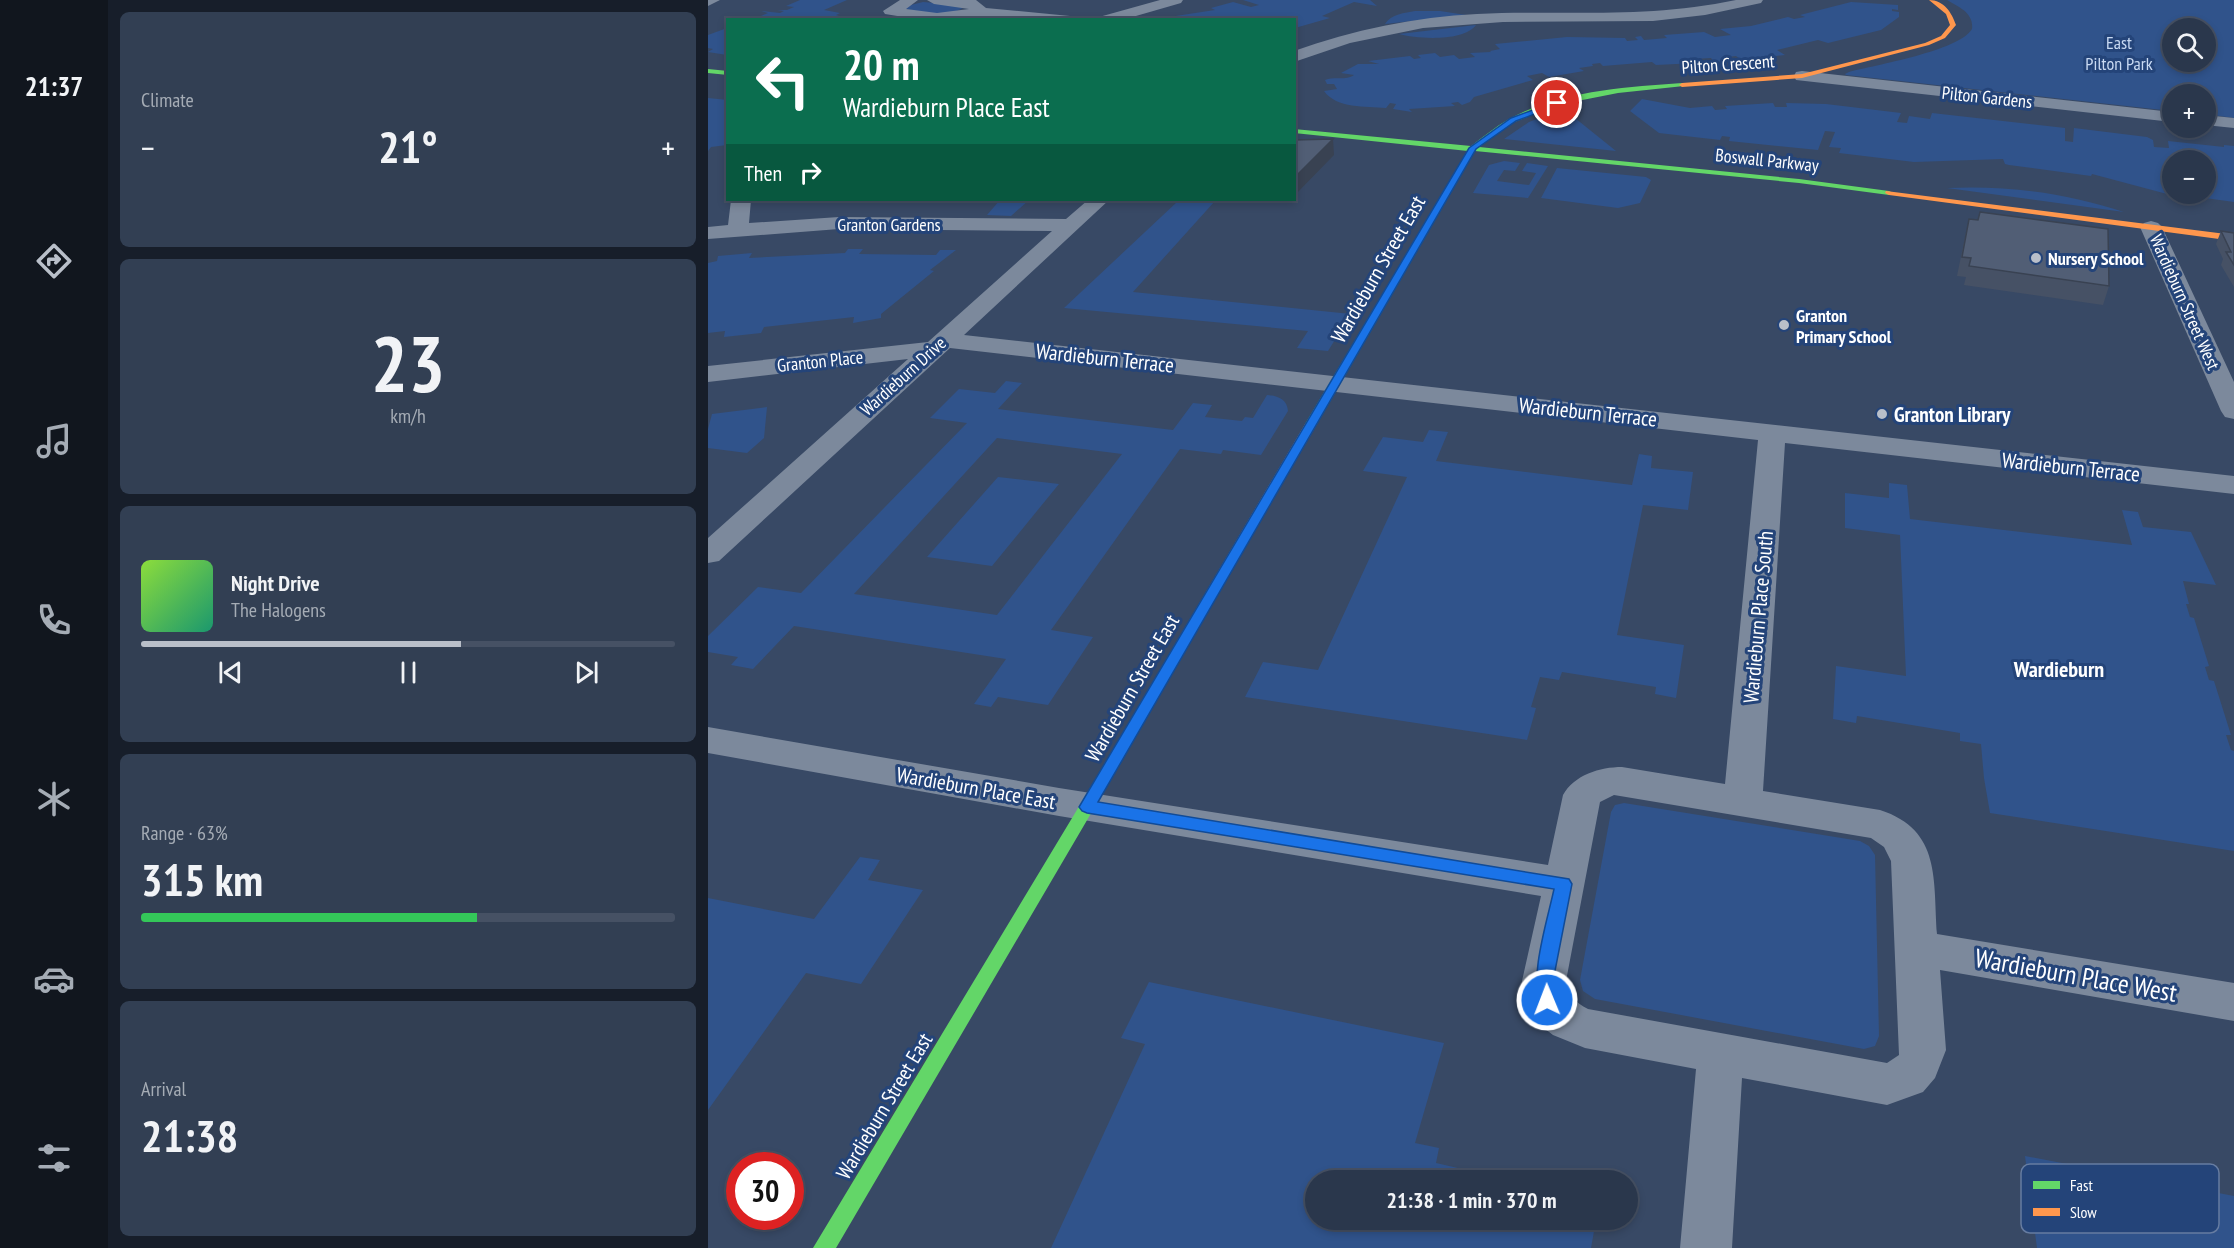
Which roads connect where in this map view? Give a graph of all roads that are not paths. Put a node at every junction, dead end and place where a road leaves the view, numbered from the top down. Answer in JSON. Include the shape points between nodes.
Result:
{"nodes":[{"id":1,"x":713,"y":0,"type":"edge"},
{"id":2,"x":911,"y":0,"type":"edge"},
{"id":3,"x":934,"y":0,"type":"edge"},
{"id":4,"x":1176,"y":0,"type":"edge"},
{"id":5,"x":1756,"y":0,"type":"edge"},
{"id":6,"x":1932,"y":0,"type":"edge"},
{"id":7,"x":708,"y":2,"type":"edge"},
{"id":8,"x":982,"y":12,"type":"junction"},
{"id":9,"x":1048,"y":18,"type":"edge"},
{"id":10,"x":1111,"y":18,"type":"edge"},
{"id":11,"x":1296,"y":56,"type":"edge"},
{"id":12,"x":708,"y":71,"type":"edge"},
{"id":13,"x":726,"y":73,"type":"edge"},
{"id":14,"x":1802,"y":76,"type":"junction"},
{"id":15,"x":2162,"y":116,"type":"edge"},
{"id":16,"x":2216,"y":121,"type":"edge"},
{"id":17,"x":2234,"y":123,"type":"edge"},
{"id":18,"x":1296,"y":131,"type":"edge"},
{"id":19,"x":1473,"y":148,"type":"junction"},
{"id":20,"x":741,"y":201,"type":"edge"},
{"id":21,"x":1098,"y":201,"type":"edge"},
{"id":22,"x":1070,"y":225,"type":"junction"},
{"id":23,"x":2151,"y":227,"type":"junction"},
{"id":24,"x":738,"y":230,"type":"junction"},
{"id":25,"x":708,"y":233,"type":"edge"},
{"id":26,"x":2234,"y":238,"type":"edge"},
{"id":27,"x":937,"y":344,"type":"junction"},
{"id":28,"x":708,"y":374,"type":"edge"},
{"id":29,"x":1335,"y":384,"type":"junction"},
{"id":30,"x":2234,"y":411,"type":"edge"},
{"id":31,"x":1772,"y":433,"type":"junction"},
{"id":32,"x":2234,"y":485,"type":"edge"},
{"id":33,"x":708,"y":554,"type":"edge"},
{"id":34,"x":708,"y":740,"type":"edge"},
{"id":35,"x":1743,"y":800,"type":"junction"},
{"id":36,"x":1087,"y":807,"type":"junction"},
{"id":37,"x":1563,"y":884,"type":"junction"},
{"id":38,"x":1918,"y":949,"type":"junction"},
{"id":39,"x":2234,"y":1002,"type":"edge"},
{"id":40,"x":1720,"y":1055,"type":"junction"},
{"id":41,"x":824,"y":1248,"type":"edge"},
{"id":42,"x":1706,"y":1248,"type":"edge"}],
"edges":[{"from":1,"to":7,"type":"street"},
{"from":2,"to":8,"type":"street","via":[[890,11],[937,17]]},
{"from":3,"to":8,"type":"street","via":[[971,3]]},
{"from":4,"to":10,"type":"street"},
{"from":5,"to":11,"type":"street","via":[[1653,17],[1503,18],[1429,24],[1371,33]]},
{"from":6,"to":14,"type":"street","name":"Pilton Crescent","via":[[1953,18],[1952,27],[1943,37],[1915,48]]},
{"from":8,"to":9,"type":"street"},
{"from":12,"to":13,"type":"street"},
{"from":14,"to":15,"type":"street","name":"Pilton Gardens"},
{"from":14,"to":19,"type":"street","name":"Pilton Crescent","via":[[1638,88],[1582,97],[1514,119]]},
{"from":16,"to":17,"type":"street"},
{"from":18,"to":19,"type":"street","name":"Boswall Parkway"},
{"from":19,"to":23,"type":"street","name":"Boswall Parkway","via":[[1809,182]]},
{"from":19,"to":29,"type":"street","name":"Wardieburn Street East"},
{"from":20,"to":24,"type":"street"},
{"from":21,"to":22,"type":"street","name":"Wardieburn Drive"},
{"from":22,"to":24,"type":"street","name":"Granton Gardens","via":[[874,223]]},
{"from":22,"to":27,"type":"street","name":"Wardieburn Drive"},
{"from":23,"to":26,"type":"street","name":"Boswall Parkway"},
{"from":23,"to":30,"type":"street","name":"Wardieburn Street West"},
{"from":24,"to":25,"type":"street","name":"Granton Gardens"},
{"from":27,"to":28,"type":"street","name":"Granton Place"},
{"from":27,"to":29,"type":"street","name":"Wardieburn Terrace"},
{"from":27,"to":33,"type":"street","name":"Wardieburn Drive"},
{"from":29,"to":31,"type":"street","name":"Wardieburn Terrace"},
{"from":29,"to":36,"type":"street","name":"Wardieburn Street East"},
{"from":31,"to":32,"type":"street","name":"Wardieburn Terrace"},
{"from":31,"to":35,"type":"street","name":"Wardieburn Place South"},
{"from":34,"to":36,"type":"street","name":"Wardieburn Place East"},
{"from":35,"to":37,"type":"street","via":[[1622,781],[1599,784],[1582,795]]},
{"from":35,"to":38,"type":"street","via":[[1880,825],[1898,836],[1910,853]]},
{"from":36,"to":37,"type":"street","name":"Wardieburn Place East"},
{"from":36,"to":41,"type":"street","name":"Wardieburn Street East"},
{"from":37,"to":40,"type":"street","via":[[1544,981],[1547,1000],[1554,1010],[1585,1028]]},
{"from":38,"to":39,"type":"street","name":"Wardieburn Place West"},
{"from":38,"to":40,"type":"street","via":[[1923,1050],[1915,1072],[1899,1082],[1887,1084]]},
{"from":40,"to":42,"type":"street"}]}
